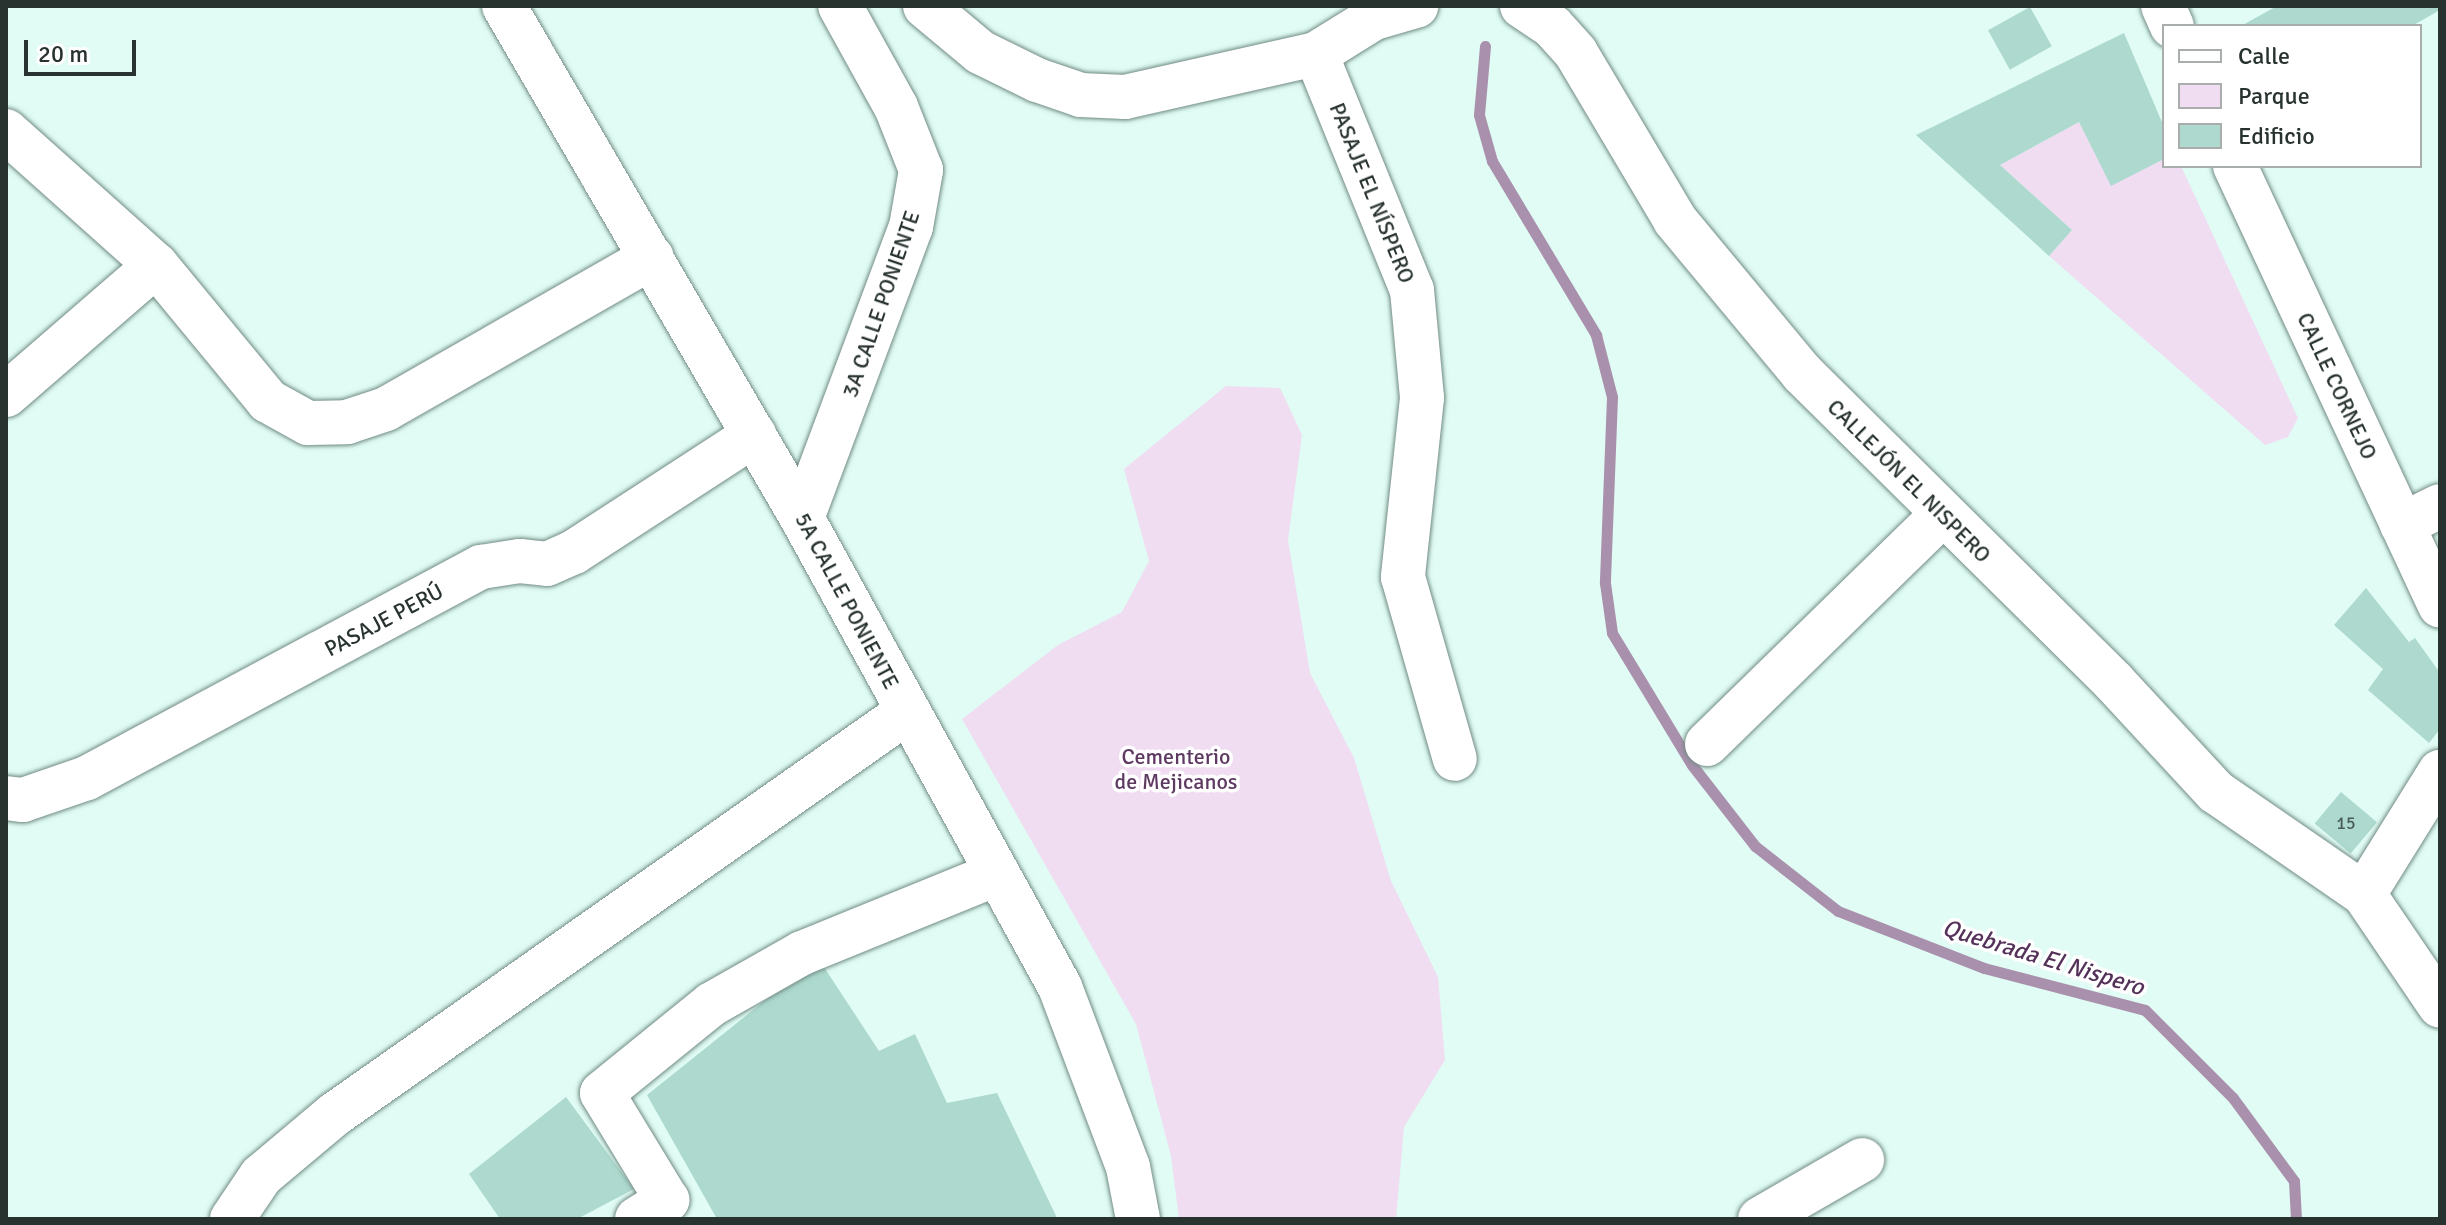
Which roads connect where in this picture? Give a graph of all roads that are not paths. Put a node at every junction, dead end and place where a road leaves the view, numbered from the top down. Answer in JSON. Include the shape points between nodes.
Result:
{"nodes":[{"id":1,"x":504,"y":6,"type":"edge"},
{"id":2,"x":840,"y":6,"type":"edge"},
{"id":3,"x":925,"y":6,"type":"edge"},
{"id":4,"x":1416,"y":6,"type":"edge"},
{"id":5,"x":1522,"y":6,"type":"edge"},
{"id":6,"x":1316,"y":54,"type":"junction"},
{"id":7,"x":6,"y":131,"type":"edge"},
{"id":8,"x":2236,"y":168,"type":"edge"},
{"id":9,"x":652,"y":257,"type":"junction"},
{"id":10,"x":156,"y":265,"type":"junction"},
{"id":11,"x":6,"y":395,"type":"edge"},
{"id":12,"x":754,"y":435,"type":"junction"},
{"id":13,"x":1942,"y":515,"type":"junction"},
{"id":14,"x":2421,"y":516,"type":"edge"},
{"id":15,"x":802,"y":518,"type":"junction"},
{"id":16,"x":2440,"y":606,"type":"edge"},
{"id":17,"x":907,"y":712,"type":"junction"},
{"id":18,"x":1707,"y":744,"type":"dead end"},
{"id":19,"x":1455,"y":759,"type":"dead end"},
{"id":20,"x":2440,"y":772,"type":"edge"},
{"id":21,"x":6,"y":798,"type":"edge"},
{"id":22,"x":997,"y":874,"type":"junction"},
{"id":23,"x":2364,"y":894,"type":"junction"},
{"id":24,"x":2440,"y":1006,"type":"edge"},
{"id":25,"x":1862,"y":1160,"type":"dead end"},
{"id":26,"x":232,"y":1219,"type":"edge"},
{"id":27,"x":637,"y":1219,"type":"edge"},
{"id":28,"x":1138,"y":1219,"type":"edge"},
{"id":29,"x":1760,"y":1219,"type":"edge"}],
"edges":[{"from":1,"to":9,"type":"street","name":"5A CALLE PONIENTE"},
{"from":2,"to":15,"type":"street","name":"3A CALLE PONIENTE","via":[[896,107],[921,170],[911,227]]},
{"from":3,"to":6,"type":"street","via":[[980,52],[1081,95],[1125,97]]},
{"from":4,"to":6,"type":"street","via":[[1374,18]]},
{"from":5,"to":13,"type":"street","name":"CALLEJÓN EL NISPERO","via":[[1552,26],[1576,53],[1675,220],[1802,373]]},
{"from":6,"to":19,"type":"street","name":"PASAJE EL NÍSPERO","via":[[1412,290],[1422,398],[1403,577]]},
{"from":7,"to":10,"type":"street"},
{"from":8,"to":14,"type":"street","name":"CALLE CORNEJO"},
{"from":9,"to":10,"type":"street","via":[[386,409],[347,422],[308,423],[268,401]]},
{"from":9,"to":12,"type":"street","name":"5A CALLE PONIENTE"},
{"from":10,"to":11,"type":"street"},
{"from":12,"to":15,"type":"street","name":"5A CALLE PONIENTE"},
{"from":12,"to":21,"type":"street","name":"PASAJE PERÚ","via":[[574,552],[547,564],[520,561],[481,567],[87,778],[23,800]]},
{"from":13,"to":18,"type":"street"},
{"from":13,"to":23,"type":"street","name":"CALLEJÓN EL NISPERO","via":[[2114,682],[2216,792]]},
{"from":14,"to":16,"type":"street","name":"CALLE CORNEJO"},
{"from":15,"to":17,"type":"street","name":"5A CALLE PONIENTE"},
{"from":17,"to":22,"type":"street","name":"5A CALLE PONIENTE"},
{"from":17,"to":26,"type":"street","via":[[335,1114],[261,1176]]},
{"from":20,"to":23,"type":"street"},
{"from":22,"to":27,"type":"street","via":[[802,953],[712,1004],[602,1093],[667,1200]]},
{"from":22,"to":28,"type":"street","name":"5A CALLE PONIENTE","via":[[1060,987],[1128,1167]]},
{"from":23,"to":24,"type":"street"},
{"from":25,"to":29,"type":"street"}]}
